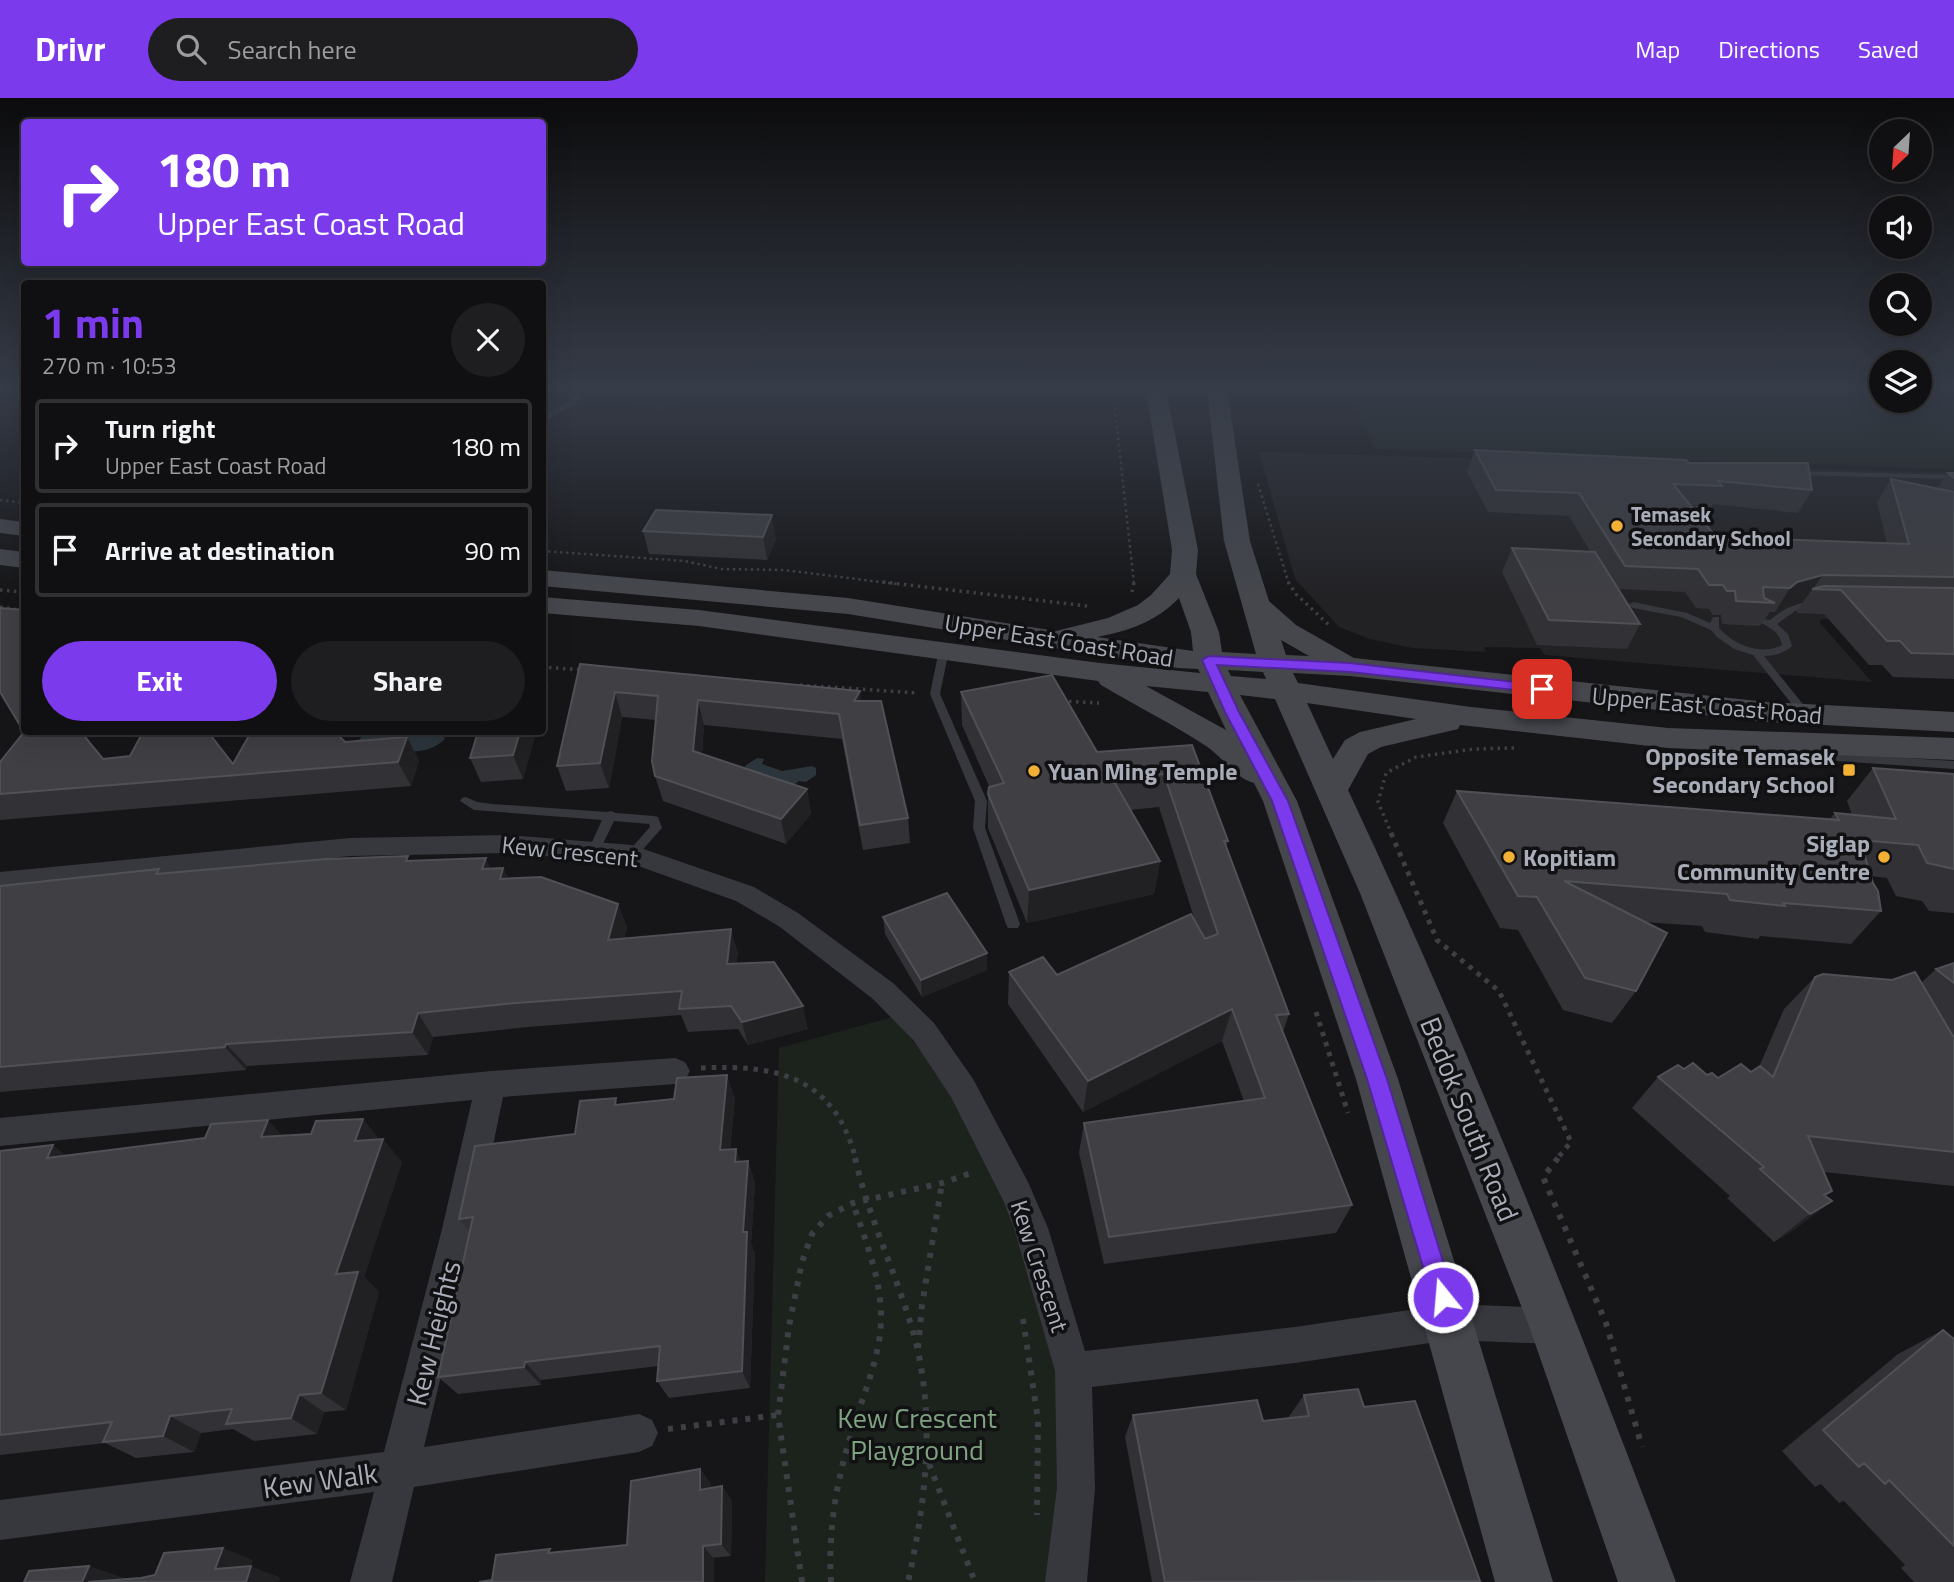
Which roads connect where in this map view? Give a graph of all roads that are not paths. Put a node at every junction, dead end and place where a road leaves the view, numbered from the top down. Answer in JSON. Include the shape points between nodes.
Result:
{"nodes":[{"id":1,"x":1169,"y":459,"type":"edge"},
{"id":2,"x":1226,"y":459,"type":"edge"},
{"id":3,"x":1797,"y":473,"type":"edge"},
{"id":4,"x":1954,"y":477,"type":"edge"},
{"id":5,"x":0,"y":526,"type":"edge"},
{"id":6,"x":21,"y":529,"type":"edge"},
{"id":7,"x":0,"y":557,"type":"edge"},
{"id":8,"x":21,"y":560,"type":"edge"},
{"id":9,"x":1182,"y":574,"type":"junction"},
{"id":10,"x":546,"y":578,"type":"edge"},
{"id":11,"x":1253,"y":600,"type":"junction"},
{"id":12,"x":1834,"y":604,"type":"edge"},
{"id":13,"x":546,"y":605,"type":"edge"},
{"id":14,"x":1633,"y":605,"type":"dead end"},
{"id":15,"x":1754,"y":618,"type":"edge"},
{"id":16,"x":1715,"y":624,"type":"joint"},
{"id":17,"x":1771,"y":625,"type":"junction"},
{"id":18,"x":1053,"y":638,"type":"junction"},
{"id":19,"x":944,"y":650,"type":"junction"},
{"id":20,"x":1756,"y":652,"type":"junction"},
{"id":21,"x":1350,"y":667,"type":"junction"},
{"id":22,"x":1100,"y":672,"type":"junction"},
{"id":23,"x":1215,"y":672,"type":"junction"},
{"id":24,"x":1281,"y":678,"type":"junction"},
{"id":25,"x":1806,"y":715,"type":"junction"},
{"id":26,"x":1471,"y":717,"type":"junction"},
{"id":27,"x":1954,"y":722,"type":"edge"},
{"id":28,"x":1954,"y":749,"type":"edge"},
{"id":29,"x":1811,"y":756,"type":"dead end"},
{"id":30,"x":1954,"y":765,"type":"edge"},
{"id":31,"x":1331,"y":790,"type":"junction"},
{"id":32,"x":466,"y":801,"type":"dead end"},
{"id":33,"x":1280,"y":801,"type":"junction"},
{"id":34,"x":611,"y":815,"type":"junction"},
{"id":35,"x":593,"y":853,"type":"junction"},
{"id":36,"x":632,"y":854,"type":"junction"},
{"id":37,"x":0,"y":882,"type":"edge"},
{"id":38,"x":1013,"y":925,"type":"dead end"},
{"id":39,"x":675,"y":1071,"type":"road end"},
{"id":40,"x":491,"y":1084,"type":"junction"},
{"id":41,"x":0,"y":1132,"type":"edge"},
{"id":42,"x":1450,"y":1322,"type":"junction"},
{"id":43,"x":1554,"y":1326,"type":"junction"},
{"id":44,"x":1073,"y":1371,"type":"junction"},
{"id":45,"x":639,"y":1433,"type":"road end"},
{"id":46,"x":398,"y":1470,"type":"junction"},
{"id":47,"x":0,"y":1520,"type":"edge"},
{"id":48,"x":372,"y":1582,"type":"edge"},
{"id":49,"x":1066,"y":1582,"type":"edge"},
{"id":50,"x":1524,"y":1582,"type":"edge"},
{"id":51,"x":1647,"y":1582,"type":"edge"}],
"edges":[{"from":1,"to":9,"type":"main road","via":[[1185,550]]},
{"from":2,"to":11,"type":"main road","name":"Bedok South Road","via":[[1237,541]]},
{"from":3,"to":4,"type":"lane"},
{"from":5,"to":6,"type":"main road"},
{"from":7,"to":8,"type":"main road"},
{"from":9,"to":18,"type":"main road","via":[[1172,593],[1143,615]]},
{"from":9,"to":23,"type":"main road"},
{"from":10,"to":18,"type":"main road","name":"Upper East Coast Road","via":[[848,606]]},
{"from":11,"to":21,"type":"main road","via":[[1286,631]]},
{"from":11,"to":24,"type":"main road","name":"Bedok South Road"},
{"from":12,"to":17,"type":"lane","via":[[1795,606]]},
{"from":13,"to":19,"type":"main road","name":"Upper East Coast Road","via":[[699,618]]},
{"from":14,"to":16,"type":"lane"},
{"from":15,"to":17,"type":"lane"},
{"from":16,"to":20,"type":"lane","via":[[1729,642]]},
{"from":17,"to":20,"type":"lane","via":[[1787,639],[1787,646],[1781,651]]},
{"from":18,"to":23,"type":"main road","name":"Upper East Coast Road"},
{"from":19,"to":22,"type":"main road","name":"Upper East Coast Road"},
{"from":19,"to":38,"type":"lane","via":[[935,694],[981,801],[979,828]]},
{"from":20,"to":25,"type":"lane"},
{"from":21,"to":24,"type":"main road","name":"Upper East Coast Road"},
{"from":21,"to":25,"type":"main road","name":"Upper East Coast Road"},
{"from":22,"to":23,"type":"main road","name":"Upper East Coast Road"},
{"from":22,"to":33,"type":"main road","via":[[1235,751]]},
{"from":23,"to":24,"type":"main road","name":"Upper East Coast Road"},
{"from":23,"to":33,"type":"main road"},
{"from":24,"to":26,"type":"main road","name":"Upper East Coast Road"},
{"from":24,"to":31,"type":"main road","name":"Bedok South Road"},
{"from":25,"to":27,"type":"main road","name":"Upper East Coast Road"},
{"from":26,"to":28,"type":"main road","name":"Upper East Coast Road","via":[[1668,738]]},
{"from":26,"to":31,"type":"main road","via":[[1371,739],[1356,747]]},
{"from":29,"to":30,"type":"lane"},
{"from":31,"to":43,"type":"main road","name":"Bedok South Road","via":[[1378,893]]},
{"from":32,"to":34,"type":"lane","via":[[492,808]]},
{"from":33,"to":42,"type":"main road","via":[[1377,1079]]},
{"from":34,"to":35,"type":"lane"},
{"from":34,"to":36,"type":"lane","via":[[656,822],[656,828]]},
{"from":35,"to":36,"type":"street","name":"Kew Crescent"},
{"from":35,"to":37,"type":"street","name":"Kew Crescent","via":[[507,844],[350,847]]},
{"from":36,"to":44,"type":"street","name":"Kew Crescent","via":[[745,894],[830,950],[883,991],[924,1032],[954,1073],[1003,1163],[1031,1228]]},
{"from":39,"to":40,"type":"street"},
{"from":40,"to":41,"type":"street"},
{"from":40,"to":46,"type":"street","name":"Kew Heights"},
{"from":42,"to":43,"type":"street"},
{"from":42,"to":44,"type":"street"},
{"from":42,"to":50,"type":"main road"},
{"from":43,"to":51,"type":"main road","name":"Bedok South Road"},
{"from":44,"to":49,"type":"street","name":"Kew Crescent","via":[[1076,1488]]},
{"from":45,"to":46,"type":"street","name":"Kew Walk"},
{"from":46,"to":47,"type":"street","name":"Kew Walk"},
{"from":46,"to":48,"type":"street","name":"Kew Heights"}]}
